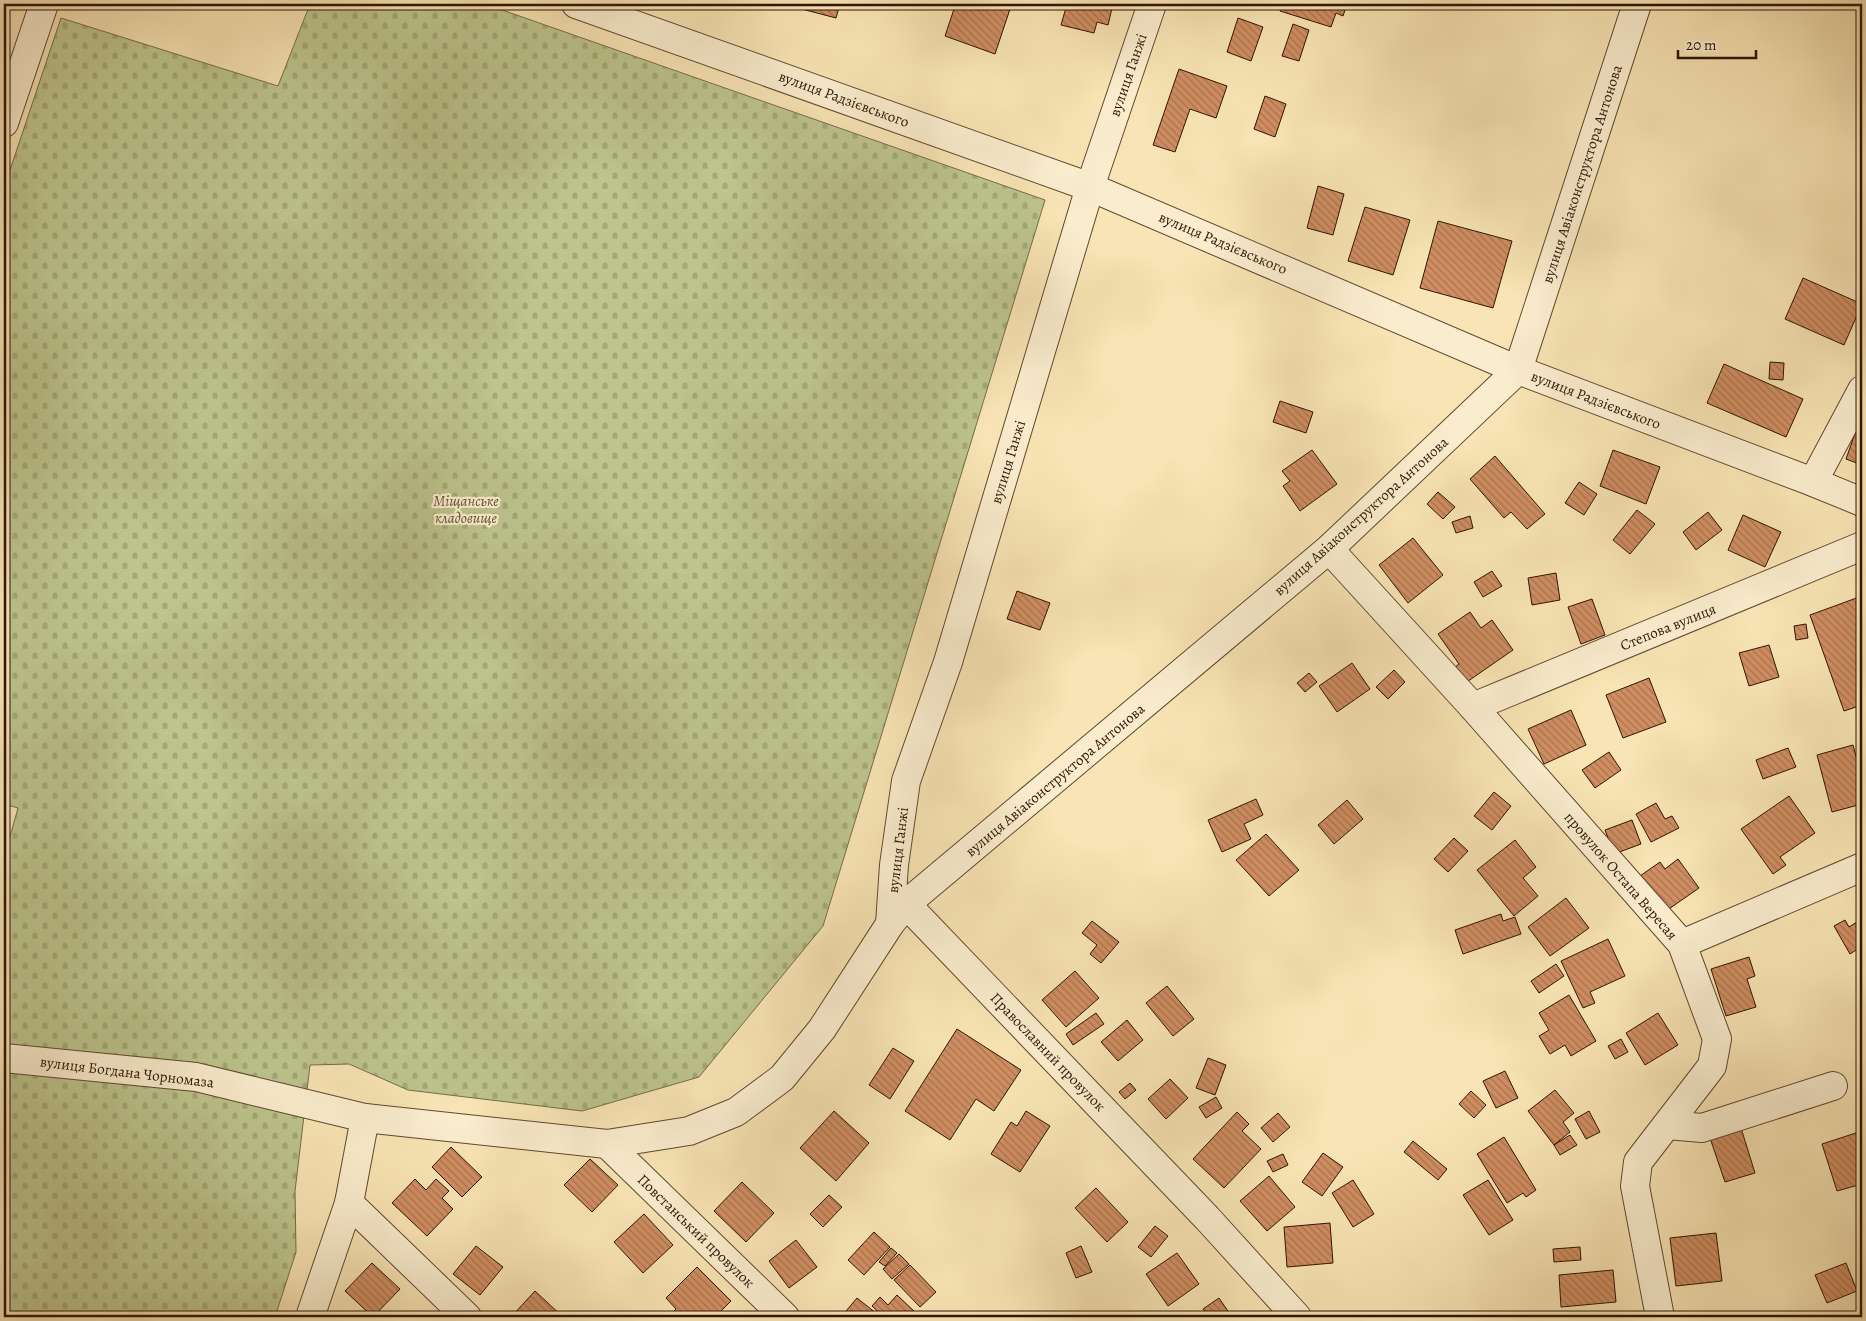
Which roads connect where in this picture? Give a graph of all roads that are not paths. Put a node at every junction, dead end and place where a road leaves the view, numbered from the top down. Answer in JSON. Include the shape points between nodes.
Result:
{"nodes":[{"id":1,"x":44,"y":4,"type":"edge"},
{"id":2,"x":576,"y":4,"type":"edge"},
{"id":3,"x":1152,"y":4,"type":"edge"},
{"id":4,"x":1637,"y":4,"type":"edge"},
{"id":5,"x":620,"y":11,"type":"edge"},
{"id":6,"x":4,"y":123,"type":"edge"},
{"id":7,"x":1090,"y":187,"type":"junction"},
{"id":8,"x":1518,"y":370,"type":"junction"},
{"id":9,"x":1862,"y":390,"type":"edge"},
{"id":10,"x":1813,"y":482,"type":"junction"},
{"id":11,"x":1862,"y":502,"type":"edge"},
{"id":12,"x":1862,"y":546,"type":"edge"},
{"id":13,"x":1329,"y":549,"type":"junction"},
{"id":14,"x":1473,"y":707,"type":"junction"},
{"id":15,"x":1862,"y":867,"type":"edge"},
{"id":16,"x":898,"y":914,"type":"junction"},
{"id":17,"x":1682,"y":944,"type":"junction"},
{"id":18,"x":4,"y":1058,"type":"edge"},
{"id":19,"x":1833,"y":1086,"type":"dead end"},
{"id":20,"x":365,"y":1118,"type":"junction"},
{"id":21,"x":1667,"y":1124,"type":"junction"},
{"id":22,"x":607,"y":1144,"type":"junction"},
{"id":23,"x":349,"y":1202,"type":"junction"},
{"id":24,"x":310,"y":1317,"type":"edge"},
{"id":25,"x":467,"y":1317,"type":"edge"},
{"id":26,"x":785,"y":1317,"type":"edge"},
{"id":27,"x":1297,"y":1317,"type":"edge"},
{"id":28,"x":1660,"y":1317,"type":"edge"}],
"edges":[{"from":1,"to":6,"type":"street"},
{"from":2,"to":5,"type":"street","name":"вулиця Радзієвського"},
{"from":3,"to":7,"type":"street","name":"вулиця Ганжі"},
{"from":4,"to":8,"type":"street","name":"вулиця Авіаконструктора Антонова"},
{"from":5,"to":7,"type":"street","name":"вулиця Радзієвського"},
{"from":7,"to":8,"type":"street","name":"вулиця Радзієвського"},
{"from":7,"to":16,"type":"street","name":"вулиця Ганжі","via":[[948,662],[906,781],[894,865]]},
{"from":8,"to":10,"type":"street","name":"вулиця Радзієвського"},
{"from":8,"to":13,"type":"street","name":"вулиця Авіаконструктора Антонова"},
{"from":9,"to":10,"type":"street"},
{"from":10,"to":11,"type":"street","name":"вулиця Радзієвського"},
{"from":12,"to":14,"type":"street","name":"Степова вулиця"},
{"from":13,"to":14,"type":"street","name":"провулок Остапа Вересая"},
{"from":13,"to":16,"type":"street","name":"вулиця Авіаконструктора Антонова"},
{"from":14,"to":17,"type":"street","name":"провулок Остапа Вересая"},
{"from":15,"to":17,"type":"street"},
{"from":16,"to":22,"type":"street","name":"вулиця Богдана Чорномаза","via":[[822,1029],[782,1078],[736,1112],[688,1131]]},
{"from":16,"to":27,"type":"street","name":"Православний провулок","via":[[1208,1218]]},
{"from":17,"to":21,"type":"street","name":"провулок Остапа Вересая","via":[[1717,1039],[1712,1066]]},
{"from":18,"to":20,"type":"street","name":"вулиця Богдана Чорномаза","via":[[196,1077]]},
{"from":19,"to":21,"type":"street","via":[[1702,1128]]},
{"from":20,"to":22,"type":"street","name":"вулиця Богдана Чорномаза"},
{"from":20,"to":23,"type":"street"},
{"from":21,"to":28,"type":"street","name":"провулок Остапа Вересая","via":[[1638,1162],[1635,1186]]},
{"from":22,"to":26,"type":"street","name":"Повстанський провулок"},
{"from":23,"to":24,"type":"street"},
{"from":23,"to":25,"type":"street"}]}
